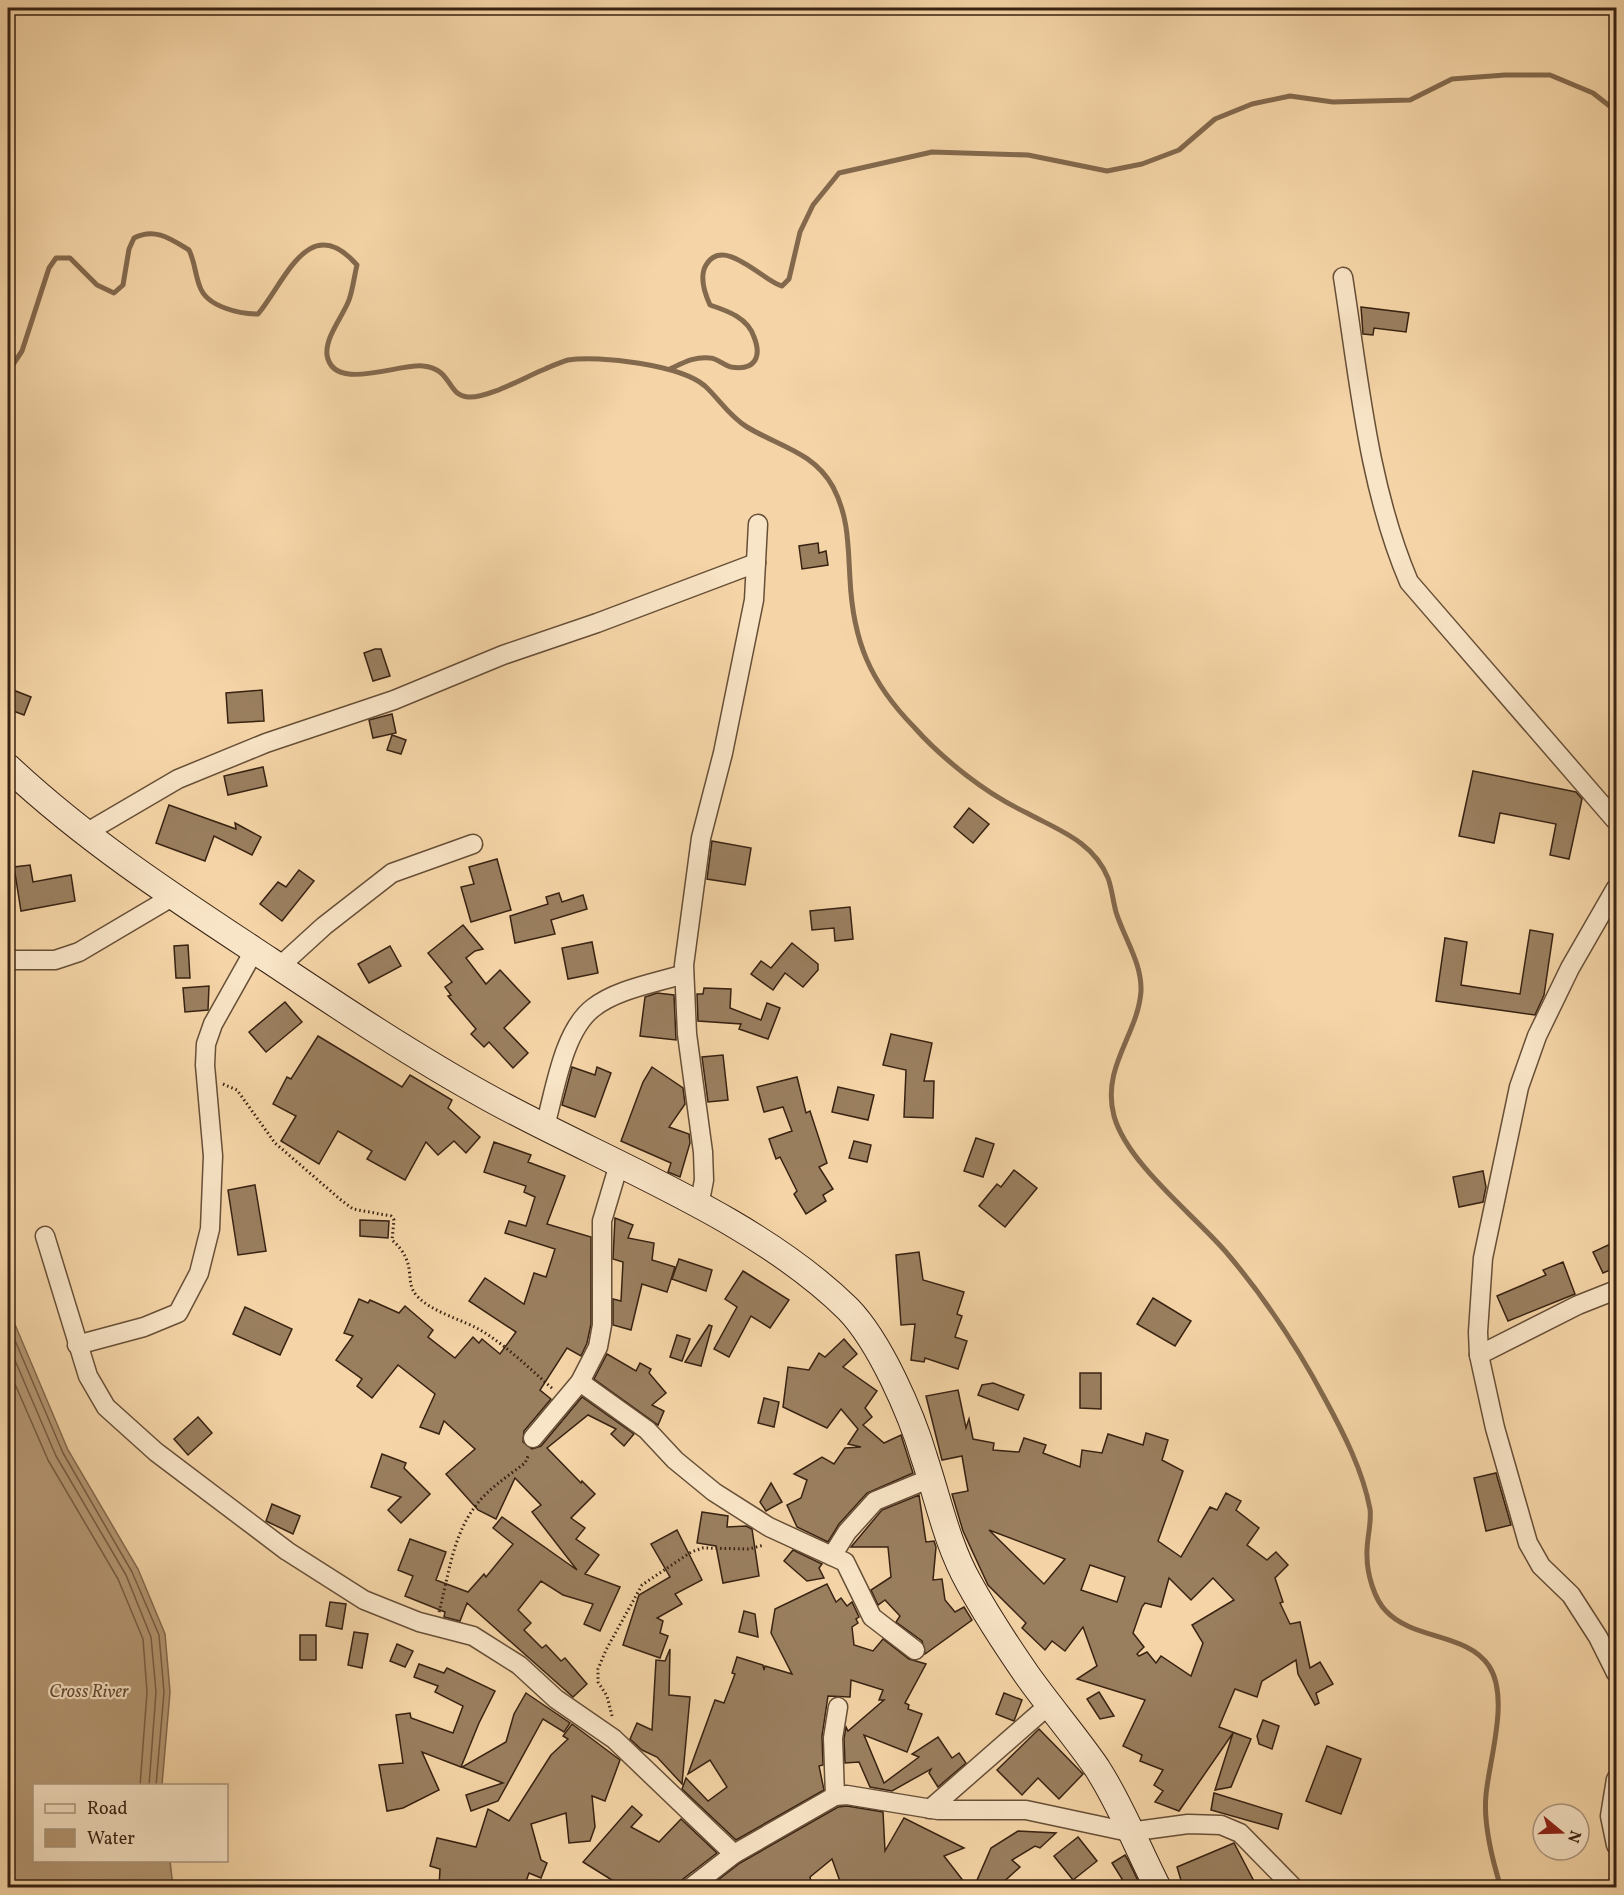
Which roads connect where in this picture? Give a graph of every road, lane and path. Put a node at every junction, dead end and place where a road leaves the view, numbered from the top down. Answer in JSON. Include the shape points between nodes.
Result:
{"nodes":[{"id":1,"x":1343,"y":277,"type":"dead end"},
{"id":2,"x":758,"y":524,"type":"dead end"},
{"id":3,"x":756,"y":563,"type":"junction"},
{"id":4,"x":8,"y":767,"type":"edge"},
{"id":5,"x":1617,"y":821,"type":"edge"},
{"id":6,"x":84,"y":834,"type":"junction"},
{"id":7,"x":473,"y":844,"type":"dead end"},
{"id":8,"x":1615,"y":892,"type":"edge"},
{"id":9,"x":172,"y":897,"type":"junction"},
{"id":10,"x":254,"y":951,"type":"junction"},
{"id":11,"x":8,"y":960,"type":"edge"},
{"id":12,"x":279,"y":967,"type":"junction"},
{"id":13,"x":684,"y":974,"type":"junction"},
{"id":14,"x":206,"y":1082,"type":"junction"},
{"id":15,"x":545,"y":1126,"type":"junction"},
{"id":16,"x":618,"y":1164,"type":"junction"},
{"id":17,"x":699,"y":1206,"type":"junction"},
{"id":18,"x":45,"y":1236,"type":"dead end"},
{"id":19,"x":1617,"y":1290,"type":"edge"},
{"id":20,"x":77,"y":1345,"type":"junction"},
{"id":21,"x":1479,"y":1355,"type":"junction"},
{"id":22,"x":580,"y":1382,"type":"junction"},
{"id":23,"x":566,"y":1400,"type":"junction"},
{"id":24,"x":533,"y":1438,"type":"joint"},
{"id":25,"x":931,"y":1478,"type":"junction"},
{"id":26,"x":789,"y":1537,"type":"junction"},
{"id":27,"x":832,"y":1556,"type":"junction"},
{"id":28,"x":435,"y":1626,"type":"junction"},
{"id":29,"x":915,"y":1650,"type":"dead end"},
{"id":30,"x":1617,"y":1673,"type":"edge"},
{"id":31,"x":1050,"y":1704,"type":"junction"},
{"id":32,"x":838,"y":1707,"type":"dead end"},
{"id":33,"x":614,"y":1739,"type":"junction"},
{"id":34,"x":1617,"y":1779,"type":"edge"},
{"id":35,"x":835,"y":1796,"type":"junction"},
{"id":36,"x":930,"y":1809,"type":"junction"},
{"id":37,"x":1129,"y":1832,"type":"junction"},
{"id":38,"x":1617,"y":1845,"type":"edge"},
{"id":39,"x":734,"y":1854,"type":"junction"},
{"id":40,"x":690,"y":1887,"type":"edge"},
{"id":41,"x":1158,"y":1887,"type":"edge"},
{"id":42,"x":1294,"y":1887,"type":"edge"}],
"edges":[{"from":1,"to":5,"type":"street","via":[[1375,479],[1410,582]]},
{"from":2,"to":3,"type":"street"},
{"from":3,"to":6,"type":"street","via":[[502,655],[394,700],[266,743],[178,779]]},
{"from":3,"to":13,"type":"street","via":[[746,646],[701,838]]},
{"from":4,"to":6,"type":"street"},
{"from":6,"to":9,"type":"street"},
{"from":7,"to":12,"type":"street","via":[[392,873]]},
{"from":8,"to":21,"type":"street","via":[[1565,978],[1537,1036],[1519,1087],[1483,1258]]},
{"from":9,"to":10,"type":"street"},
{"from":9,"to":11,"type":"street","via":[[79,952],[55,960]]},
{"from":10,"to":12,"type":"street"},
{"from":10,"to":14,"type":"street","via":[[213,1024],[206,1044]]},
{"from":12,"to":15,"type":"street","via":[[416,1055]]},
{"from":13,"to":15,"type":"street","via":[[620,995],[594,1007],[579,1022],[570,1038]]},
{"from":13,"to":17,"type":"street","via":[[687,1034],[703,1152],[704,1180]]},
{"from":14,"to":20,"type":"street","via":[[213,1156],[210,1230],[188,1298],[178,1313],[144,1327]]},
{"from":14,"to":23,"type":"path","via":[[227,1084],[237,1090],[275,1143],[353,1209],[391,1216],[392,1240],[408,1259],[411,1287],[418,1298],[507,1348]]},
{"from":15,"to":16,"type":"street"},
{"from":16,"to":17,"type":"street"},
{"from":16,"to":22,"type":"street","via":[[602,1221],[601,1337]]},
{"from":17,"to":25,"type":"street","via":[[812,1278],[850,1311],[890,1373]]},
{"from":18,"to":20,"type":"street"},
{"from":19,"to":21,"type":"street","via":[[1578,1305]]},
{"from":20,"to":28,"type":"street","via":[[88,1376],[106,1407],[156,1452],[287,1551],[355,1594],[391,1613]]},
{"from":21,"to":30,"type":"street","via":[[1494,1428],[1528,1543],[1541,1566],[1571,1595]]},
{"from":22,"to":23,"type":"street"},
{"from":22,"to":26,"type":"street","via":[[646,1430],[714,1492]]},
{"from":23,"to":24,"type":"street"},
{"from":24,"to":28,"type":"path","via":[[525,1463],[486,1494],[459,1533]]},
{"from":25,"to":27,"type":"street","via":[[875,1501]]},
{"from":25,"to":31,"type":"street","via":[[952,1546],[968,1581]]},
{"from":26,"to":27,"type":"street"},
{"from":26,"to":33,"type":"path","via":[[749,1549],[703,1548],[642,1585],[598,1670],[598,1682],[612,1712]]},
{"from":27,"to":29,"type":"street","via":[[845,1562],[872,1617]]},
{"from":28,"to":33,"type":"street","via":[[488,1644],[582,1719]]},
{"from":31,"to":36,"type":"street"},
{"from":31,"to":37,"type":"street","via":[[1099,1771]]},
{"from":32,"to":35,"type":"street","via":[[833,1738]]},
{"from":33,"to":39,"type":"street"},
{"from":34,"to":38,"type":"street","via":[[1610,1816]]},
{"from":35,"to":36,"type":"street"},
{"from":35,"to":39,"type":"street"},
{"from":36,"to":37,"type":"street","via":[[1026,1810]]},
{"from":37,"to":41,"type":"street"},
{"from":37,"to":42,"type":"street","via":[[1188,1824],[1221,1825],[1240,1833]]},
{"from":39,"to":40,"type":"street"}]}
